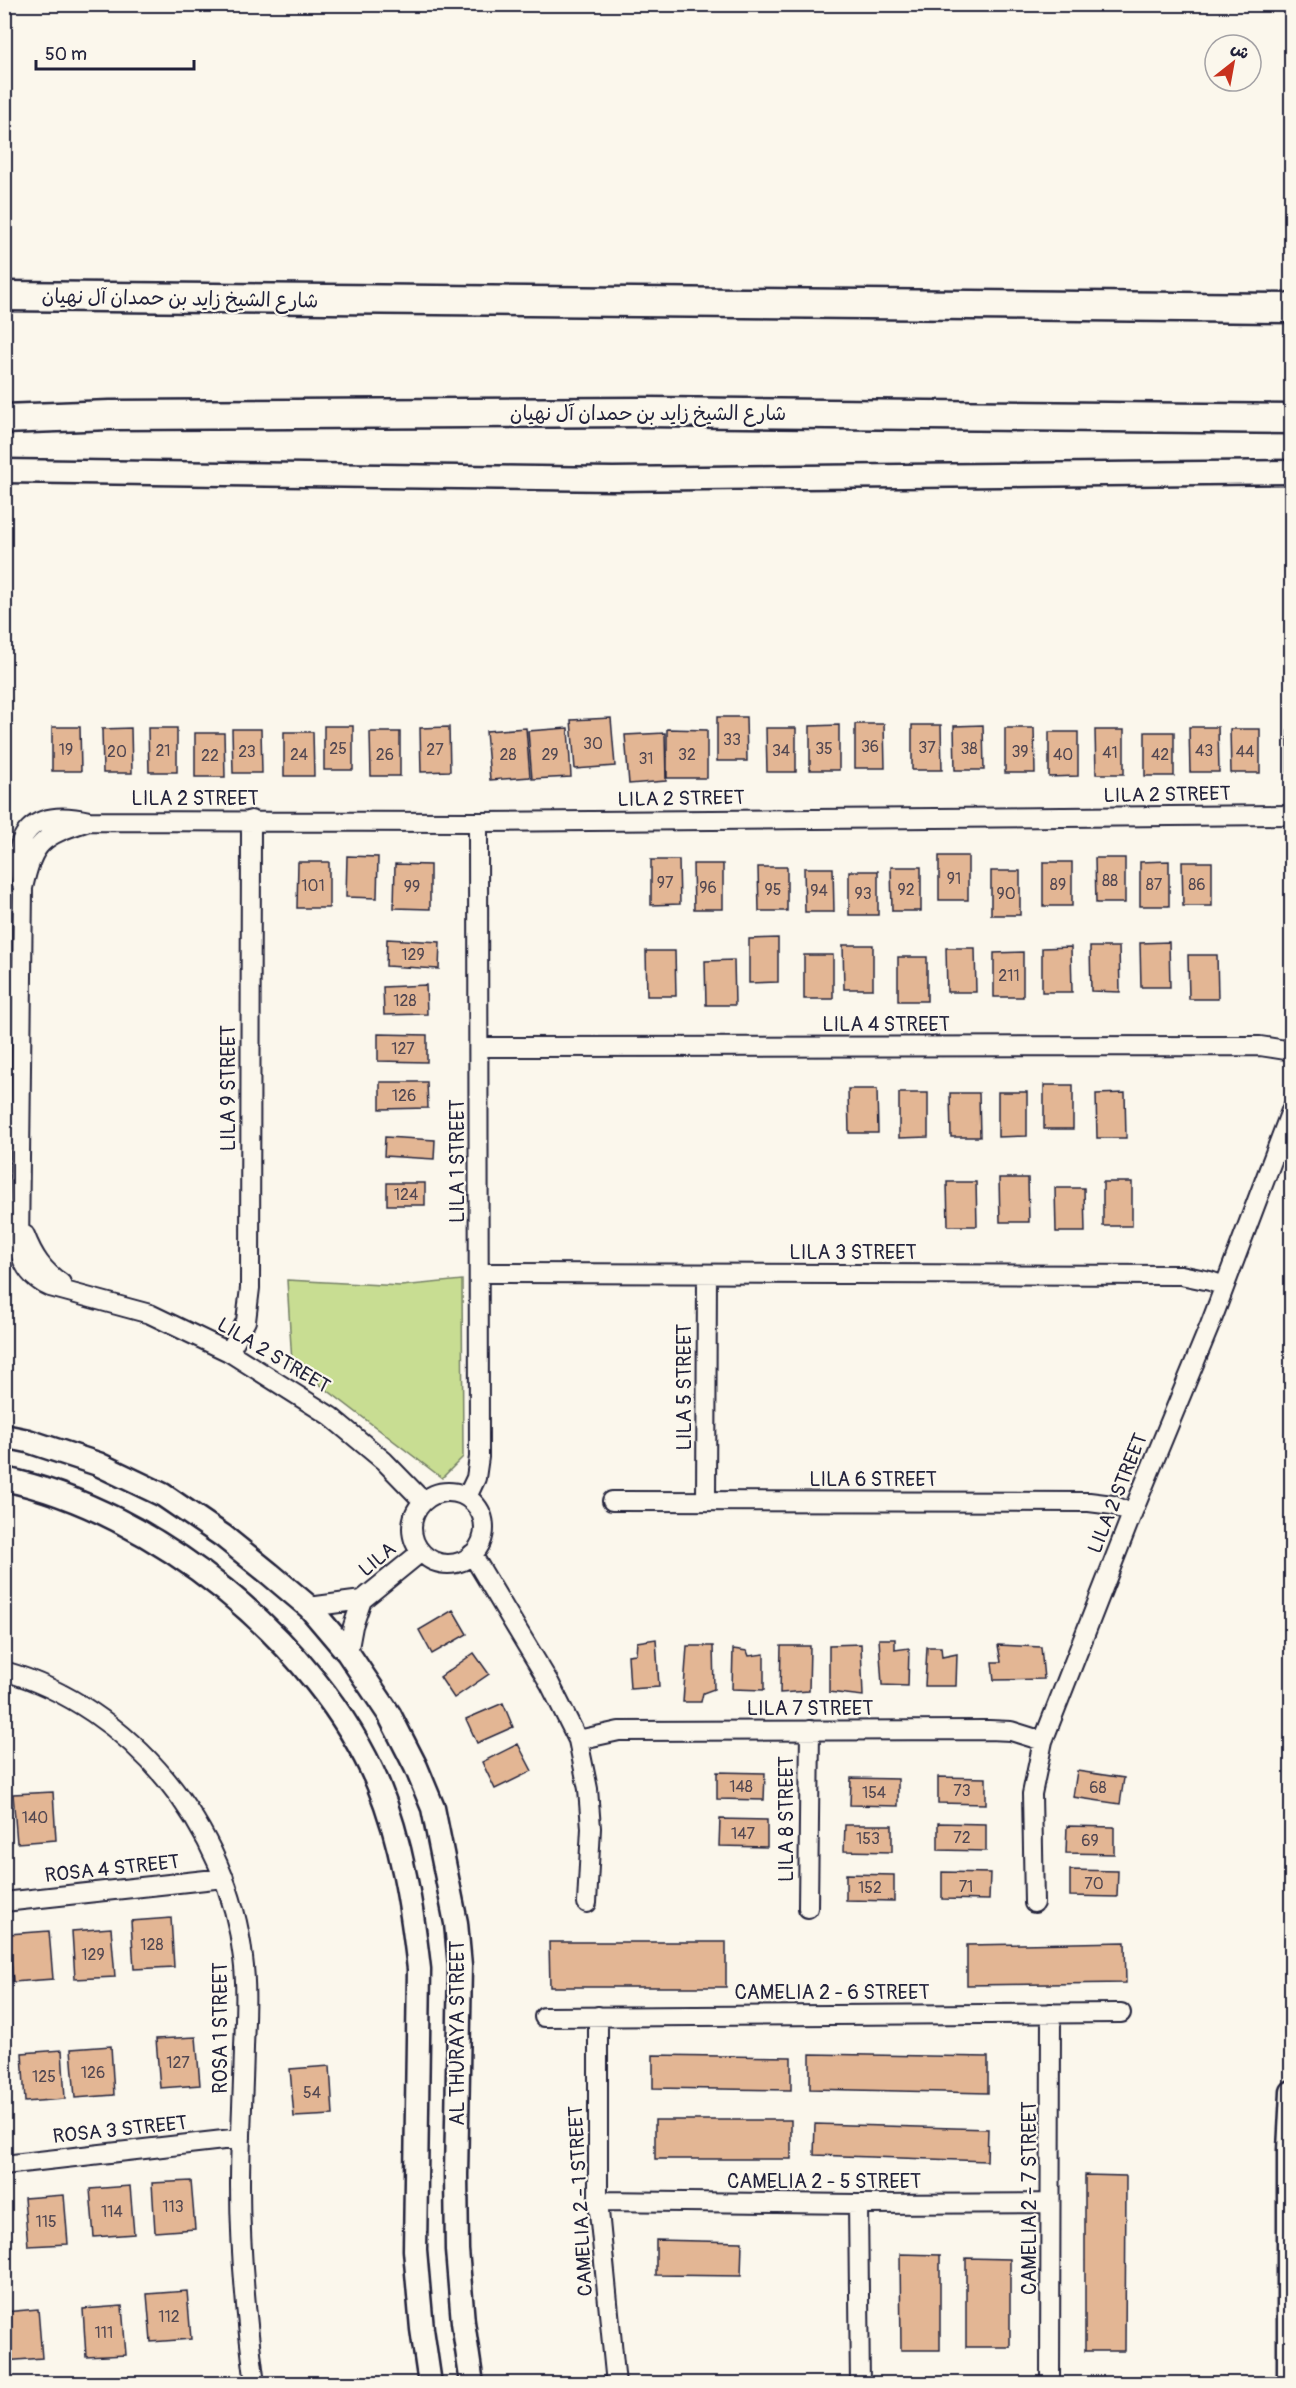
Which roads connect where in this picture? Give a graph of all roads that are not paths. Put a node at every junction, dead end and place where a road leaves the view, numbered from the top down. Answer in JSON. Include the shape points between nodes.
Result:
{"nodes":[{"id":1,"x":4,"y":296,"type":"edge"},
{"id":2,"x":1292,"y":308,"type":"edge"},
{"id":3,"x":4,"y":419,"type":"edge"},
{"id":4,"x":1292,"y":419,"type":"edge"},
{"id":5,"x":4,"y":471,"type":"edge"},
{"id":6,"x":1292,"y":472,"type":"edge"},
{"id":7,"x":1282,"y":815,"type":"edge"},
{"id":8,"x":251,"y":820,"type":"junction"},
{"id":9,"x":1292,"y":820,"type":"edge"},
{"id":10,"x":478,"y":822,"type":"junction"},
{"id":11,"x":480,"y":1047,"type":"junction"},
{"id":12,"x":1292,"y":1051,"type":"edge"},
{"id":13,"x":1292,"y":1108,"type":"edge"},
{"id":14,"x":479,"y":1273,"type":"junction"},
{"id":15,"x":707,"y":1274,"type":"junction"},
{"id":16,"x":1224,"y":1286,"type":"junction"},
{"id":17,"x":229,"y":1352,"type":"junction"},
{"id":18,"x":4,"y":1436,"type":"edge"},
{"id":19,"x":4,"y":1479,"type":"edge"},
{"id":20,"x":467,"y":1497,"type":"junction"},
{"id":21,"x":706,"y":1500,"type":"junction"},
{"id":22,"x":423,"y":1501,"type":"junction"},
{"id":23,"x":612,"y":1501,"type":"dead end"},
{"id":24,"x":1132,"y":1514,"type":"junction"},
{"id":25,"x":421,"y":1552,"type":"junction"},
{"id":26,"x":472,"y":1554,"type":"junction"},
{"id":27,"x":362,"y":1600,"type":"junction"},
{"id":28,"x":309,"y":1607,"type":"junction"},
{"id":29,"x":348,"y":1653,"type":"junction"},
{"id":30,"x":4,"y":1671,"type":"edge"},
{"id":31,"x":810,"y":1730,"type":"junction"},
{"id":32,"x":578,"y":1740,"type":"junction"},
{"id":33,"x":1043,"y":1741,"type":"junction"},
{"id":34,"x":224,"y":1878,"type":"junction"},
{"id":35,"x":4,"y":1902,"type":"edge"},
{"id":36,"x":587,"y":1903,"type":"dead end"},
{"id":37,"x":1034,"y":1903,"type":"dead end"},
{"id":38,"x":808,"y":1908,"type":"dead end"},
{"id":39,"x":1051,"y":2013,"type":"junction"},
{"id":40,"x":1121,"y":2013,"type":"dead end"},
{"id":41,"x":598,"y":2016,"type":"junction"},
{"id":42,"x":544,"y":2017,"type":"dead end"},
{"id":43,"x":1292,"y":2092,"type":"edge"},
{"id":44,"x":241,"y":2138,"type":"junction"},
{"id":45,"x":4,"y":2165,"type":"edge"},
{"id":46,"x":598,"y":2201,"type":"junction"},
{"id":47,"x":1050,"y":2203,"type":"junction"},
{"id":48,"x":858,"y":2204,"type":"junction"},
{"id":49,"x":255,"y":2384,"type":"edge"},
{"id":50,"x":430,"y":2384,"type":"edge"},
{"id":51,"x":472,"y":2384,"type":"edge"},
{"id":52,"x":616,"y":2384,"type":"edge"},
{"id":53,"x":860,"y":2384,"type":"edge"},
{"id":54,"x":1050,"y":2384,"type":"edge"},
{"id":55,"x":1288,"y":2384,"type":"edge"}],
"edges":[{"from":1,"to":2,"type":"main road","name":"شارع الشيخ زايد بن حمدان آل نهيان"},
{"from":3,"to":4,"type":"main road","name":"شارع الشيخ زايد بن حمدان آل نهيان","via":[[157,414],[633,412]]},
{"from":5,"to":6,"type":"street","via":[[613,479]]},
{"from":7,"to":9,"type":"street","name":"LILA 2 STREET"},
{"from":7,"to":10,"type":"street","name":"LILA 2 STREET"},
{"from":8,"to":10,"type":"street","name":"LILA 2 STREET"},
{"from":8,"to":17,"type":"street","name":"LILA 9 STREET","via":[[250,1296],[246,1322]]},
{"from":8,"to":17,"type":"street","name":"LILA 2 STREET","via":[[89,821],[44,840],[30,859],[23,888],[21,1258],[32,1276],[50,1287],[150,1314]]},
{"from":10,"to":11,"type":"street","name":"LILA 1 STREET"},
{"from":11,"to":12,"type":"street","name":"LILA 4 STREET","via":[[1260,1046]]},
{"from":11,"to":14,"type":"street","name":"LILA 1 STREET"},
{"from":13,"to":16,"type":"street","name":"LILA 2 STREET"},
{"from":14,"to":15,"type":"street","name":"LILA 3 STREET"},
{"from":14,"to":20,"type":"street","name":"LILA 1 STREET","via":[[479,1457],[476,1478]]},
{"from":15,"to":16,"type":"street","name":"LILA 3 STREET","via":[[1181,1275]]},
{"from":15,"to":21,"type":"street","name":"LILA 5 STREET"},
{"from":16,"to":24,"type":"street","name":"LILA 2 STREET"},
{"from":17,"to":22,"type":"street","name":"LILA 2 STREET","via":[[330,1416],[384,1461]]},
{"from":18,"to":28,"type":"street","name":"AL THURAYA STREET","via":[[98,1464],[163,1495],[223,1536]]},
{"from":19,"to":50,"type":"street","name":"AL THURAYA STREET","via":[[80,1501],[128,1525],[172,1551],[228,1594],[285,1647],[321,1689],[378,1784],[405,1880],[419,1969],[415,2250]]},
{"from":20,"to":22,"type":"street","via":[[444,1491]]},
{"from":20,"to":26,"type":"street","via":[[483,1518],[481,1544]]},
{"from":21,"to":23,"type":"street","name":"LILA 6 STREET"},
{"from":21,"to":24,"type":"street","name":"LILA 6 STREET","via":[[1101,1503]]},
{"from":22,"to":25,"type":"street","via":[[416,1509],[411,1531]]},
{"from":24,"to":33,"type":"street","name":"LILA 2 STREET"},
{"from":25,"to":26,"type":"street","via":[[440,1563],[452,1564]]},
{"from":25,"to":27,"type":"street","name":"LILA"},
{"from":26,"to":32,"type":"street","via":[[550,1683]]},
{"from":27,"to":28,"type":"street","name":"LILA"},
{"from":27,"to":29,"type":"street","name":"LILA"},
{"from":28,"to":29,"type":"street","name":"AL THURAYA STREET"},
{"from":29,"to":51,"type":"street","name":"AL THURAYA STREET","via":[[389,1714],[433,1808],[456,1923],[460,1966],[457,2250]]},
{"from":30,"to":34,"type":"street","name":"ROSA 1 STREET","via":[[72,1701],[137,1746],[188,1806]]},
{"from":31,"to":32,"type":"street","name":"LILA 7 STREET","via":[[619,1731]]},
{"from":31,"to":33,"type":"street","name":"LILA 7 STREET","via":[[1000,1730]]},
{"from":31,"to":38,"type":"street","name":"LILA 8 STREET"},
{"from":32,"to":36,"type":"street","via":[[591,1828]]},
{"from":33,"to":37,"type":"street","name":"LILA 2 STREET","via":[[1032,1794]]},
{"from":34,"to":35,"type":"street","name":"ROSA 4 STREET"},
{"from":34,"to":44,"type":"street","name":"ROSA 1 STREET","via":[[239,1931],[246,1985]]},
{"from":39,"to":40,"type":"street","name":"CAMELIA 2 - 6 STREET"},
{"from":39,"to":41,"type":"street","name":"CAMELIA 2 - 6 STREET"},
{"from":39,"to":47,"type":"street","name":"CAMELIA 2 - 7 STREET"},
{"from":41,"to":42,"type":"street","name":"CAMELIA 2 - 6 STREET"},
{"from":41,"to":46,"type":"street","name":"CAMELIA 2 - 1 STREET"},
{"from":43,"to":55,"type":"street"},
{"from":44,"to":45,"type":"street","name":"ROSA 3 STREET"},
{"from":44,"to":49,"type":"street","name":"ROSA 1 STREET","via":[[242,2268]]},
{"from":46,"to":48,"type":"street","name":"CAMELIA 2 - 5 STREET"},
{"from":46,"to":52,"type":"street","name":"CAMELIA 2 - 1 STREET"},
{"from":47,"to":48,"type":"street","name":"CAMELIA 2 - 5 STREET"},
{"from":47,"to":54,"type":"street","name":"CAMELIA 2 - 7 STREET"},
{"from":48,"to":53,"type":"street"}]}
